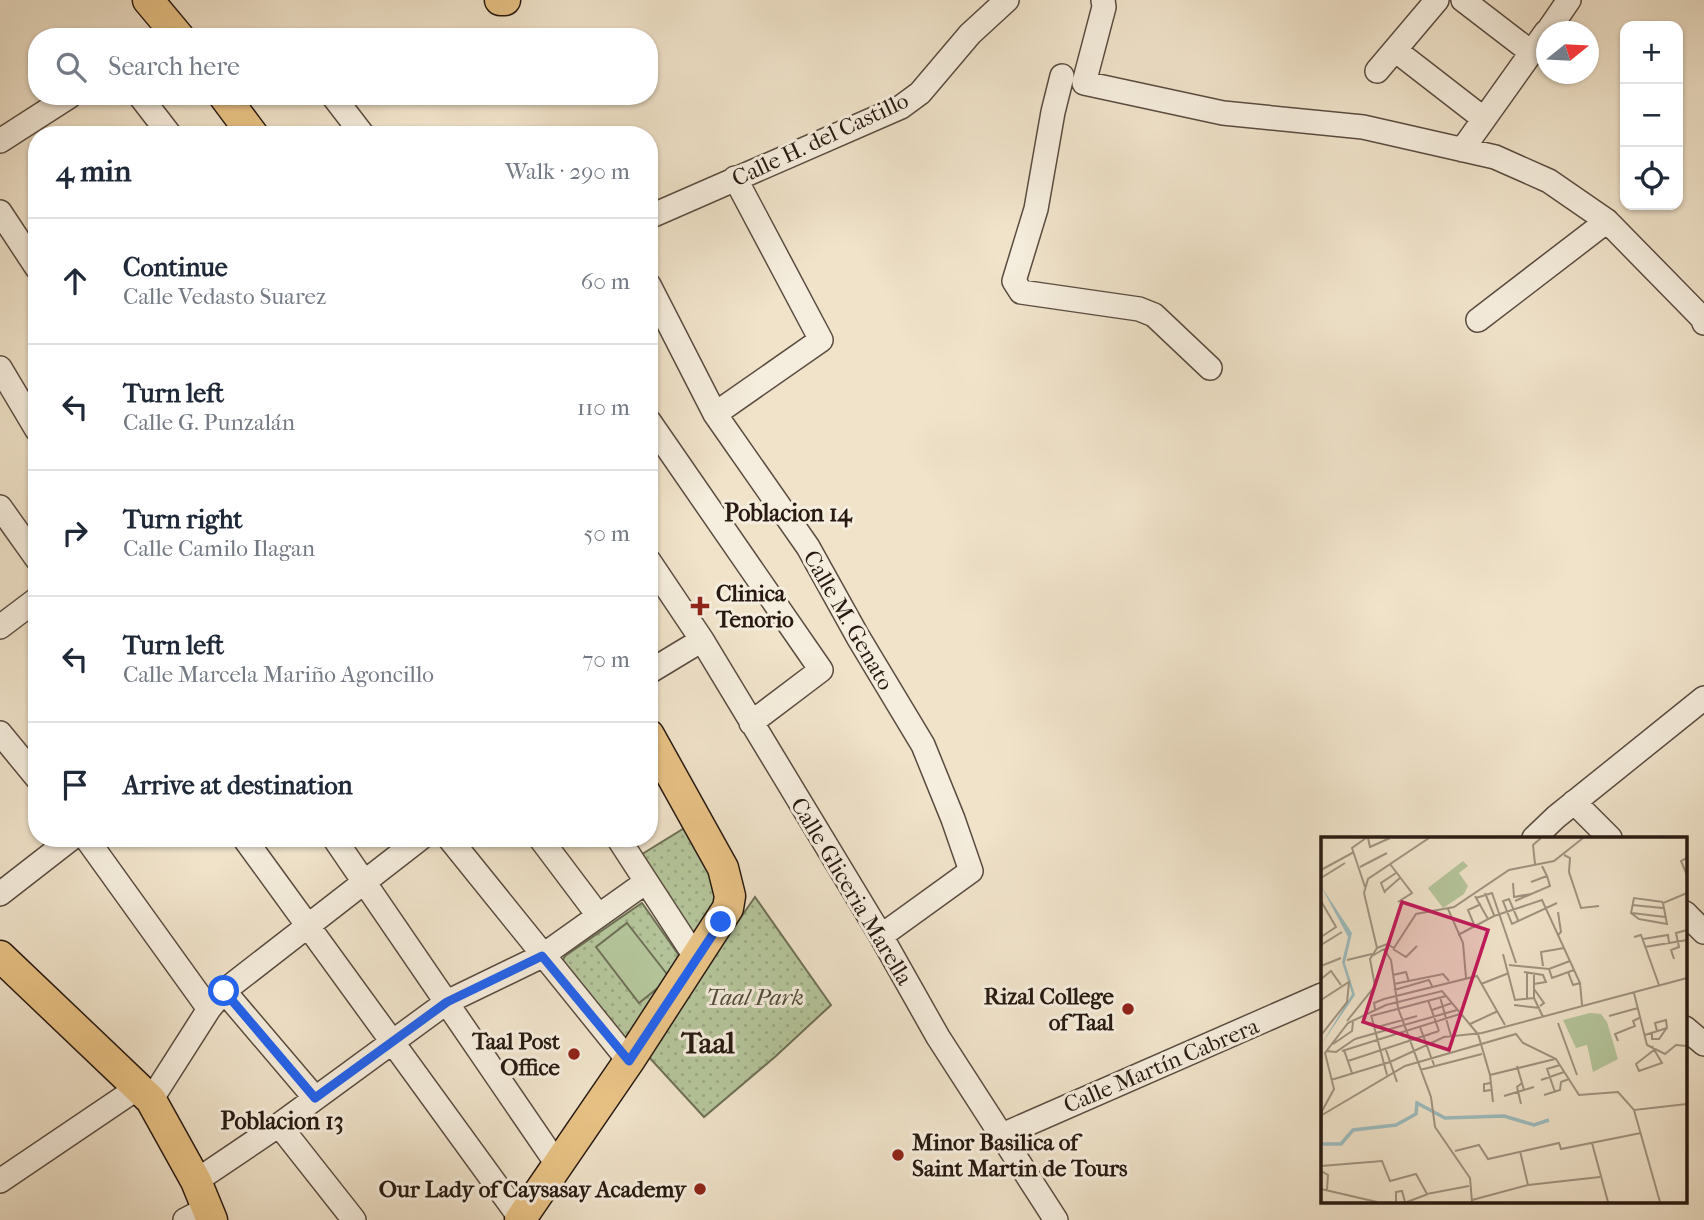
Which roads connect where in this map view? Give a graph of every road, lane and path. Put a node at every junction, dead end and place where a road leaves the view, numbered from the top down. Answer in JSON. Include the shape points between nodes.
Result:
{"nodes":[{"id":1,"x":148,"y":0,"type":"edge"},
{"id":2,"x":1007,"y":0,"type":"edge"},
{"id":3,"x":1103,"y":0,"type":"edge"},
{"id":4,"x":1437,"y":0,"type":"edge"},
{"id":5,"x":1463,"y":0,"type":"edge"},
{"id":6,"x":1569,"y":0,"type":"edge"},
{"id":7,"x":1555,"y":21,"type":"edge"},
{"id":8,"x":165,"y":28,"type":"edge"},
{"id":9,"x":1536,"y":47,"type":"edge"},
{"id":10,"x":1395,"y":50,"type":"junction"},
{"id":11,"x":1532,"y":53,"type":"junction"},
{"id":12,"x":1377,"y":71,"type":"dead end"},
{"id":13,"x":1084,"y":83,"type":"junction"},
{"id":14,"x":56,"y":105,"type":"edge"},
{"id":15,"x":147,"y":105,"type":"edge"},
{"id":16,"x":231,"y":105,"type":"edge"},
{"id":17,"x":340,"y":105,"type":"edge"},
{"id":18,"x":1484,"y":119,"type":"junction"},
{"id":19,"x":163,"y":126,"type":"edge"},
{"id":20,"x":246,"y":126,"type":"edge"},
{"id":21,"x":356,"y":126,"type":"edge"},
{"id":22,"x":0,"y":141,"type":"edge"},
{"id":23,"x":1462,"y":150,"type":"junction"},
{"id":24,"x":735,"y":178,"type":"junction"},
{"id":25,"x":0,"y":212,"type":"edge"},
{"id":26,"x":658,"y":213,"type":"edge"},
{"id":27,"x":1606,"y":221,"type":"junction"},
{"id":28,"x":28,"y":254,"type":"edge"},
{"id":29,"x":658,"y":303,"type":"edge"},
{"id":30,"x":1478,"y":320,"type":"dead end"},
{"id":31,"x":1704,"y":323,"type":"edge"},
{"id":32,"x":0,"y":368,"type":"edge"},
{"id":33,"x":1210,"y":368,"type":"dead end"},
{"id":34,"x":715,"y":414,"type":"junction"},
{"id":35,"x":28,"y":415,"type":"edge"},
{"id":36,"x":658,"y":434,"type":"edge"},
{"id":37,"x":0,"y":507,"type":"edge"},
{"id":38,"x":28,"y":546,"type":"edge"},
{"id":39,"x":658,"y":574,"type":"edge"},
{"id":40,"x":28,"y":606,"type":"edge"},
{"id":41,"x":0,"y":627,"type":"edge"},
{"id":42,"x":702,"y":640,"type":"junction"},
{"id":43,"x":658,"y":667,"type":"edge"},
{"id":44,"x":1704,"y":698,"type":"edge"},
{"id":45,"x":751,"y":723,"type":"junction"},
{"id":46,"x":0,"y":733,"type":"edge"},
{"id":47,"x":658,"y":751,"type":"edge"},
{"id":48,"x":28,"y":767,"type":"edge"},
{"id":49,"x":1574,"y":802,"type":"junction"},
{"id":50,"x":1535,"y":837,"type":"edge"},
{"id":51,"x":1609,"y":837,"type":"edge"},
{"id":52,"x":60,"y":847,"type":"edge"},
{"id":53,"x":92,"y":847,"type":"edge"},
{"id":54,"x":250,"y":847,"type":"edge"},
{"id":55,"x":341,"y":847,"type":"edge"},
{"id":56,"x":409,"y":847,"type":"edge"},
{"id":57,"x":456,"y":847,"type":"edge"},
{"id":58,"x":547,"y":847,"type":"edge"},
{"id":59,"x":623,"y":847,"type":"edge"},
{"id":60,"x":365,"y":880,"type":"junction"},
{"id":61,"x":646,"y":882,"type":"junction"},
{"id":62,"x":0,"y":894,"type":"edge"},
{"id":63,"x":1686,"y":914,"type":"edge"},
{"id":64,"x":598,"y":915,"type":"junction"},
{"id":65,"x":306,"y":926,"type":"junction"},
{"id":66,"x":1704,"y":932,"type":"edge"},
{"id":67,"x":881,"y":936,"type":"junction"},
{"id":68,"x":0,"y":956,"type":"edge"},
{"id":69,"x":542,"y":956,"type":"junction"},
{"id":70,"x":696,"y":958,"type":"junction"},
{"id":71,"x":224,"y":991,"type":"junction"},
{"id":72,"x":1321,"y":995,"type":"edge"},
{"id":73,"x":447,"y":1002,"type":"junction"},
{"id":74,"x":209,"y":1009,"type":"junction"},
{"id":75,"x":391,"y":1043,"type":"junction"},
{"id":76,"x":629,"y":1061,"type":"junction"},
{"id":77,"x":145,"y":1093,"type":"junction"},
{"id":78,"x":315,"y":1098,"type":"junction"},
{"id":79,"x":279,"y":1125,"type":"junction"},
{"id":80,"x":1000,"y":1136,"type":"junction"},
{"id":81,"x":557,"y":1164,"type":"junction"},
{"id":82,"x":0,"y":1181,"type":"edge"},
{"id":83,"x":196,"y":1181,"type":"junction"},
{"id":84,"x":202,"y":1216,"type":"edge"},
{"id":85,"x":354,"y":1220,"type":"edge"},
{"id":86,"x":520,"y":1220,"type":"edge"},
{"id":87,"x":1056,"y":1220,"type":"edge"}],
"edges":[{"from":1,"to":8,"type":"main road"},
{"from":2,"to":24,"type":"street","name":"Calle H. del Castillo","via":[[970,34],[920,93],[901,107]]},
{"from":3,"to":13,"type":"street"},
{"from":4,"to":10,"type":"street"},
{"from":5,"to":11,"type":"street"},
{"from":6,"to":7,"type":"street"},
{"from":9,"to":11,"type":"street"},
{"from":10,"to":12,"type":"street"},
{"from":10,"to":18,"type":"street"},
{"from":11,"to":18,"type":"street"},
{"from":13,"to":23,"type":"street","via":[[1223,113],[1363,127]]},
{"from":13,"to":33,"type":"street","via":[[1054,72],[1053,112],[1036,209],[1014,281],[1021,292],[1154,315]]},
{"from":14,"to":22,"type":"street"},
{"from":15,"to":19,"type":"street"},
{"from":16,"to":20,"type":"main road"},
{"from":17,"to":21,"type":"street"},
{"from":18,"to":23,"type":"street"},
{"from":23,"to":27,"type":"street","via":[[1495,157],[1549,181]]},
{"from":24,"to":26,"type":"street","name":"Calle H. del Castillo"},
{"from":24,"to":34,"type":"street","via":[[821,340]]},
{"from":25,"to":28,"type":"street"},
{"from":27,"to":30,"type":"street"},
{"from":27,"to":31,"type":"street"},
{"from":29,"to":34,"type":"street","name":"Calle M. Genato"},
{"from":32,"to":35,"type":"street"},
{"from":34,"to":67,"type":"street","name":"Calle M. Genato","via":[[808,547],[923,745],[971,872]]},
{"from":36,"to":45,"type":"street","via":[[821,670]]},
{"from":37,"to":38,"type":"street"},
{"from":39,"to":42,"type":"street","name":"Calle Gliceria Marella"},
{"from":40,"to":41,"type":"street"},
{"from":42,"to":43,"type":"street"},
{"from":42,"to":45,"type":"street","name":"Calle Gliceria Marella"},
{"from":44,"to":49,"type":"street"},
{"from":45,"to":67,"type":"street","name":"Calle Gliceria Marella"},
{"from":46,"to":48,"type":"street"},
{"from":47,"to":70,"type":"main road","via":[[728,883],[728,908]]},
{"from":49,"to":50,"type":"street"},
{"from":49,"to":51,"type":"street"},
{"from":52,"to":62,"type":"street"},
{"from":53,"to":74,"type":"street"},
{"from":54,"to":65,"type":"street"},
{"from":55,"to":60,"type":"street"},
{"from":56,"to":60,"type":"street"},
{"from":57,"to":69,"type":"street"},
{"from":58,"to":64,"type":"street"},
{"from":59,"to":61,"type":"street"},
{"from":60,"to":65,"type":"street"},
{"from":60,"to":73,"type":"street"},
{"from":61,"to":64,"type":"street"},
{"from":61,"to":70,"type":"street"},
{"from":63,"to":66,"type":"street"},
{"from":64,"to":69,"type":"street"},
{"from":65,"to":71,"type":"street"},
{"from":65,"to":75,"type":"street"},
{"from":67,"to":80,"type":"street","name":"Calle Gliceria Marella"},
{"from":68,"to":77,"type":"main road"},
{"from":69,"to":73,"type":"street"},
{"from":69,"to":76,"type":"street"},
{"from":70,"to":76,"type":"main road"},
{"from":71,"to":74,"type":"street"},
{"from":71,"to":78,"type":"street"},
{"from":72,"to":80,"type":"street","name":"Calle Martín Cabrera"},
{"from":73,"to":75,"type":"street"},
{"from":73,"to":81,"type":"street"},
{"from":74,"to":77,"type":"street"},
{"from":75,"to":78,"type":"street"},
{"from":75,"to":86,"type":"street"},
{"from":76,"to":81,"type":"main road"},
{"from":77,"to":82,"type":"street"},
{"from":77,"to":83,"type":"main road"},
{"from":78,"to":79,"type":"street"},
{"from":79,"to":83,"type":"street"},
{"from":79,"to":85,"type":"street"},
{"from":80,"to":87,"type":"street","name":"Calle Gliceria Marella"},
{"from":81,"to":86,"type":"main road"},
{"from":83,"to":84,"type":"main road"}]}
